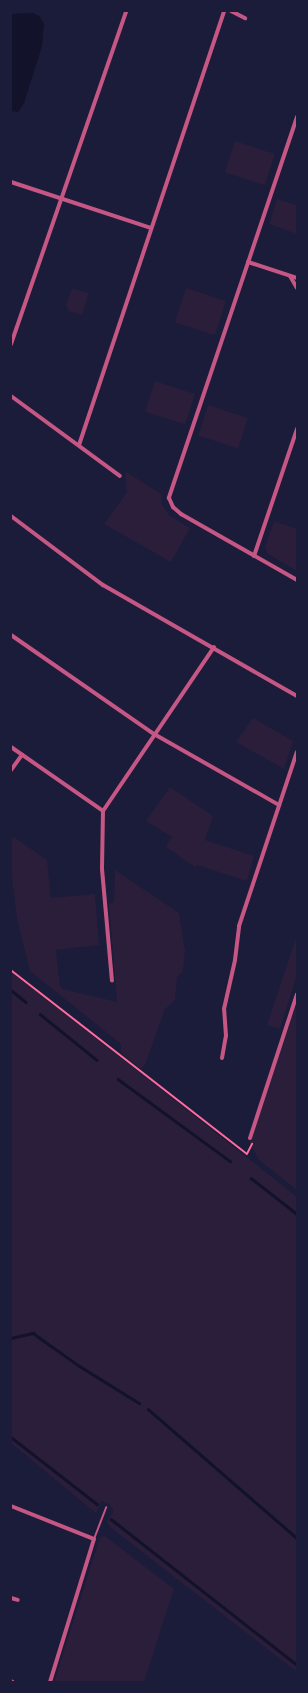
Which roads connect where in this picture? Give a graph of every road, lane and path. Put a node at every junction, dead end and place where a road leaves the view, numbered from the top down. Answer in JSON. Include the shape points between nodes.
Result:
{"nodes":[{"id":1,"x":126,"y":11,"type":"edge"},
{"id":2,"x":224,"y":11,"type":"edge"},
{"id":3,"x":231,"y":11,"type":"edge"},
{"id":4,"x":245,"y":18,"type":"dead end"},
{"id":5,"x":297,"y":118,"type":"edge"},
{"id":6,"x":11,"y":182,"type":"edge"},
{"id":7,"x":60,"y":198,"type":"junction"},
{"id":8,"x":151,"y":228,"type":"junction"},
{"id":9,"x":248,"y":262,"type":"junction"},
{"id":10,"x":290,"y":276,"type":"junction"},
{"id":11,"x":297,"y":278,"type":"edge"},
{"id":12,"x":297,"y":288,"type":"edge"},
{"id":13,"x":11,"y":344,"type":"edge"},
{"id":14,"x":11,"y":396,"type":"edge"},
{"id":15,"x":297,"y":429,"type":"edge"},
{"id":16,"x":79,"y":445,"type":"junction"},
{"id":17,"x":120,"y":476,"type":"dead end"},
{"id":18,"x":11,"y":516,"type":"edge"},
{"id":19,"x":254,"y":556,"type":"junction"},
{"id":20,"x":297,"y":580,"type":"edge"},
{"id":21,"x":11,"y":634,"type":"edge"},
{"id":22,"x":214,"y":647,"type":"junction"},
{"id":23,"x":297,"y":696,"type":"edge"},
{"id":24,"x":154,"y":734,"type":"junction"},
{"id":25,"x":11,"y":747,"type":"edge"},
{"id":26,"x":297,"y":752,"type":"edge"},
{"id":27,"x":22,"y":755,"type":"junction"},
{"id":28,"x":11,"y":770,"type":"edge"},
{"id":29,"x":279,"y":805,"type":"junction"},
{"id":30,"x":103,"y":811,"type":"junction"},
{"id":31,"x":11,"y":970,"type":"edge"},
{"id":32,"x":112,"y":981,"type":"dead end"},
{"id":33,"x":297,"y":994,"type":"edge"},
{"id":34,"x":222,"y":1058,"type":"dead end"},
{"id":35,"x":252,"y":1138,"type":"joint"},
{"id":36,"x":11,"y":1506,"type":"edge"},
{"id":37,"x":106,"y":1507,"type":"dead end"},
{"id":38,"x":94,"y":1539,"type":"junction"},
{"id":39,"x":11,"y":1598,"type":"edge"},
{"id":40,"x":18,"y":1600,"type":"dead end"},
{"id":41,"x":50,"y":1682,"type":"edge"}],
"edges":[{"from":1,"to":7,"type":"street"},
{"from":2,"to":8,"type":"street"},
{"from":3,"to":4,"type":"street"},
{"from":5,"to":9,"type":"street"},
{"from":6,"to":7,"type":"street"},
{"from":7,"to":8,"type":"street"},
{"from":7,"to":13,"type":"street"},
{"from":8,"to":16,"type":"street"},
{"from":9,"to":10,"type":"street"},
{"from":9,"to":19,"type":"street","via":[[170,494],[170,502],[181,514]]},
{"from":10,"to":11,"type":"street"},
{"from":10,"to":12,"type":"street"},
{"from":14,"to":16,"type":"street"},
{"from":15,"to":19,"type":"street"},
{"from":16,"to":17,"type":"street"},
{"from":18,"to":22,"type":"street","via":[[103,585]]},
{"from":19,"to":20,"type":"street"},
{"from":21,"to":24,"type":"street"},
{"from":22,"to":23,"type":"street"},
{"from":22,"to":24,"type":"street"},
{"from":24,"to":29,"type":"street"},
{"from":24,"to":30,"type":"street"},
{"from":25,"to":27,"type":"street"},
{"from":26,"to":29,"type":"street"},
{"from":27,"to":28,"type":"street"},
{"from":27,"to":30,"type":"street"},
{"from":29,"to":34,"type":"street","via":[[239,926],[235,960],[224,1005],[226,1036]]},
{"from":30,"to":32,"type":"street","via":[[103,877]]},
{"from":31,"to":35,"type":"path","via":[[247,1154]]},
{"from":33,"to":35,"type":"street"},
{"from":36,"to":38,"type":"street"},
{"from":37,"to":38,"type":"lane"},
{"from":38,"to":41,"type":"street"},
{"from":39,"to":40,"type":"street"}]}
